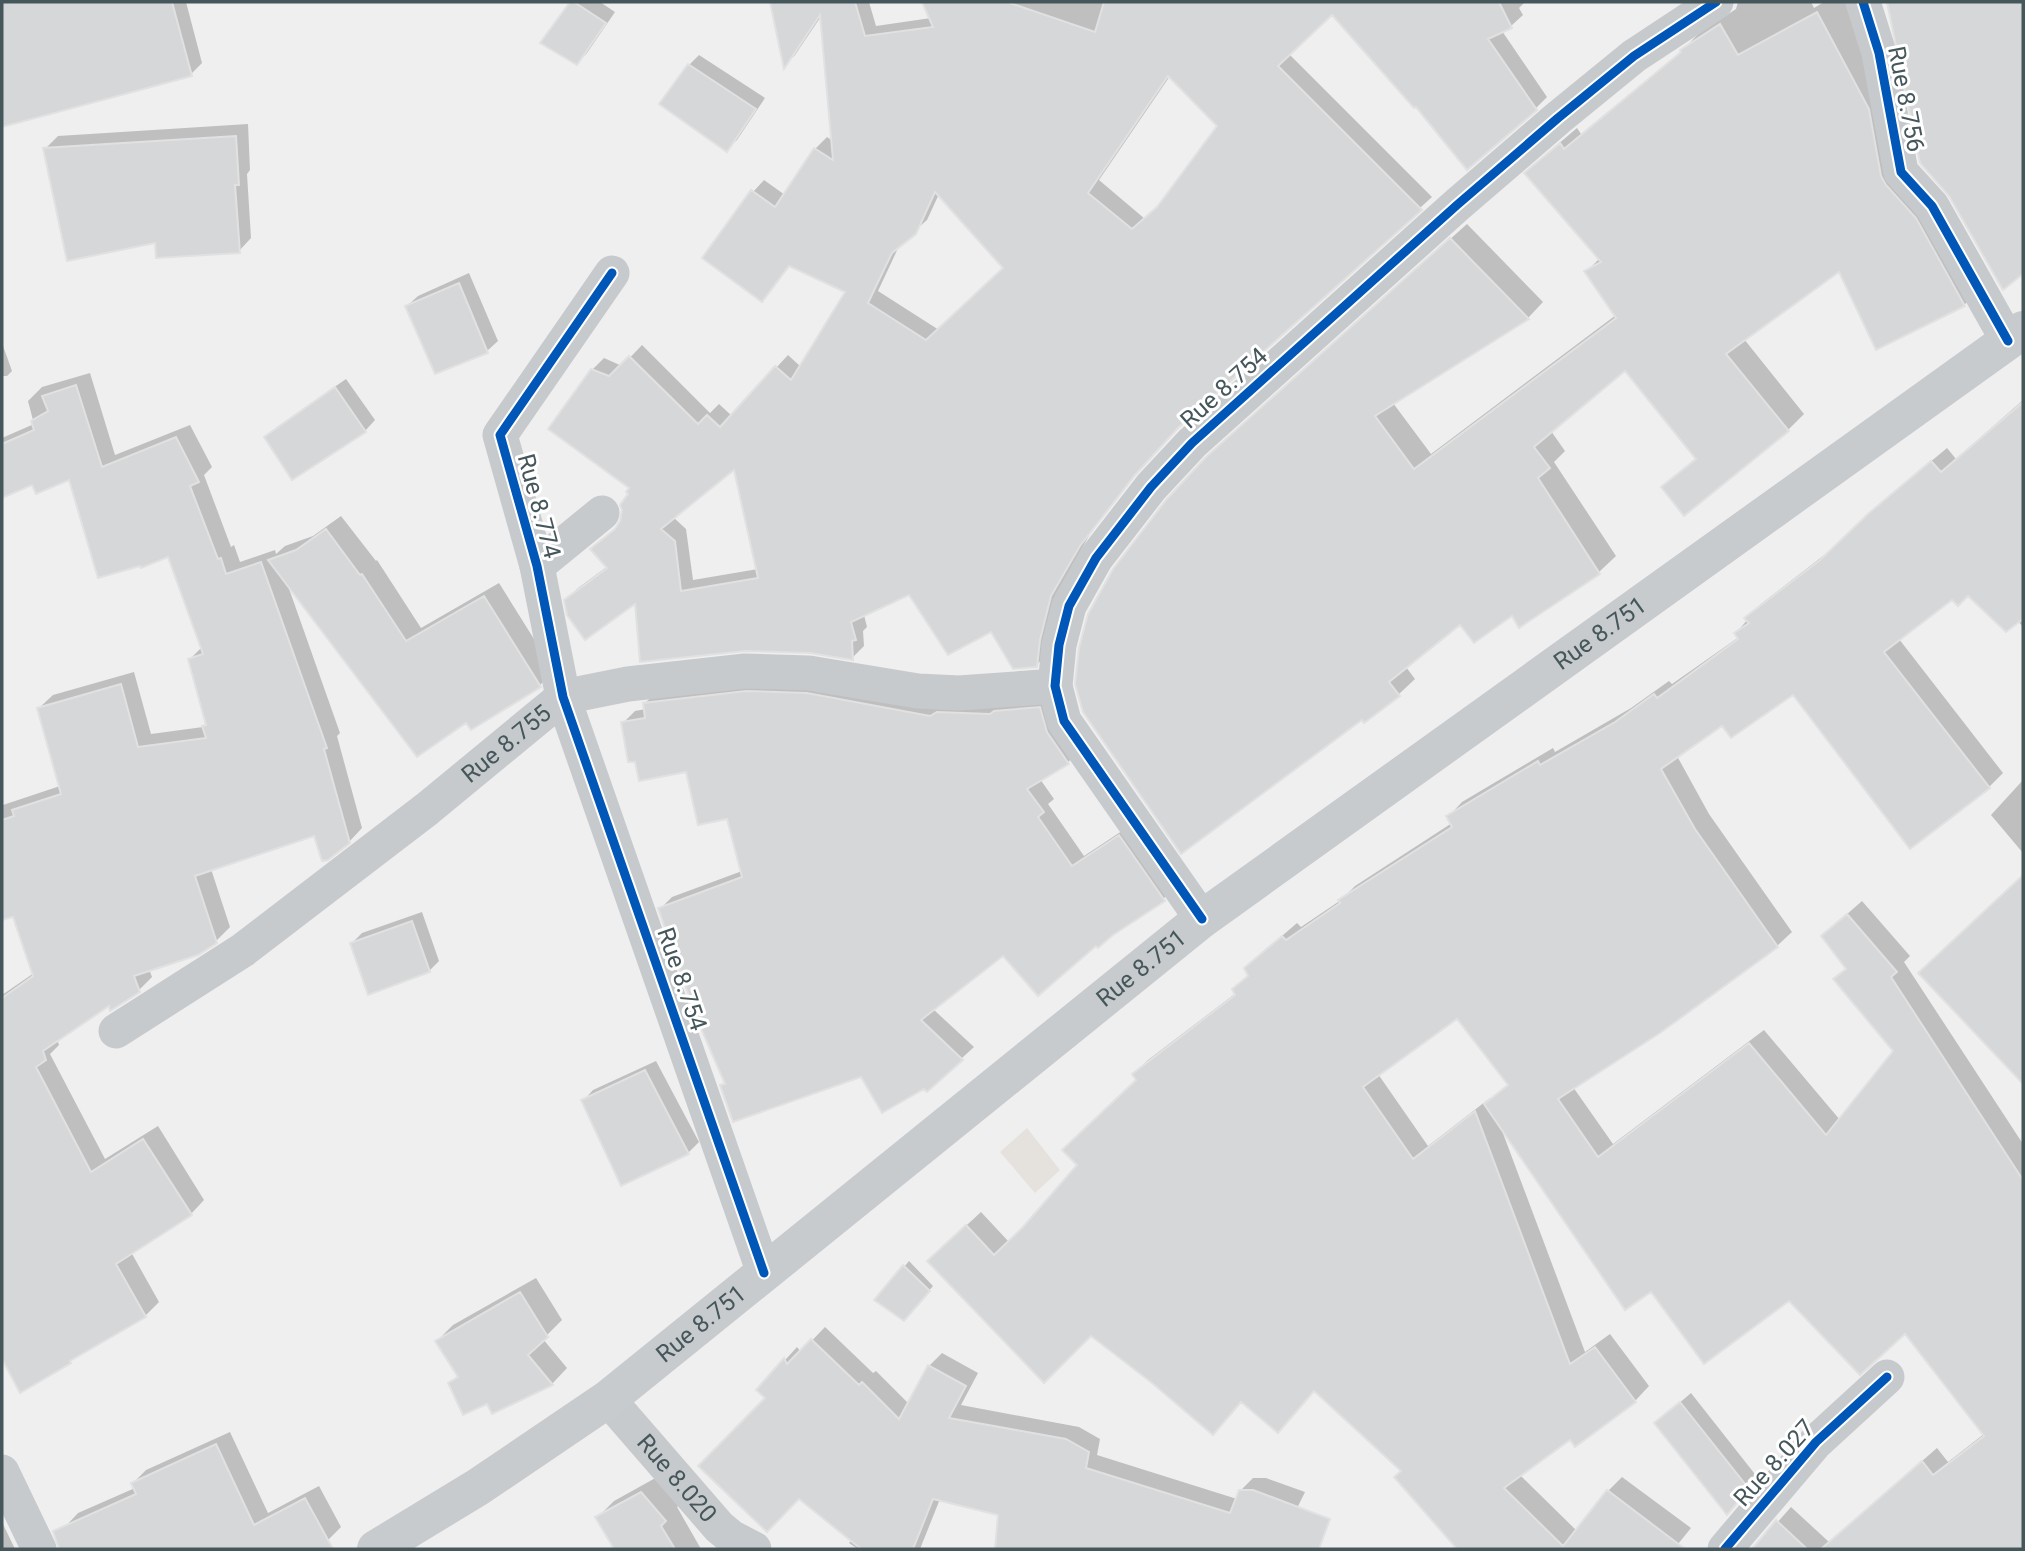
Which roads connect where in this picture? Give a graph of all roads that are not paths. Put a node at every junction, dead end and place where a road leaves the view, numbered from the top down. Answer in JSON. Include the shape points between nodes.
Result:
{"nodes":[{"id":1,"x":1716,"y":2,"type":"edge"},
{"id":2,"x":1863,"y":2,"type":"edge"},
{"id":3,"x":612,"y":273,"type":"dead end"},
{"id":4,"x":2016,"y":335,"type":"edge"},
{"id":5,"x":602,"y":513,"type":"dead end"},
{"id":6,"x":537,"y":566,"type":"junction"},
{"id":7,"x":1055,"y":686,"type":"junction"},
{"id":8,"x":563,"y":697,"type":"junction"},
{"id":9,"x":1202,"y":919,"type":"junction"},
{"id":10,"x":116,"y":1031,"type":"dead end"},
{"id":11,"x":764,"y":1273,"type":"junction"},
{"id":12,"x":1887,"y":1377,"type":"dead end"},
{"id":13,"x":608,"y":1399,"type":"junction"},
{"id":14,"x":2,"y":1472,"type":"edge"},
{"id":15,"x":39,"y":1549,"type":"edge"},
{"id":16,"x":376,"y":1549,"type":"edge"},
{"id":17,"x":754,"y":1549,"type":"edge"},
{"id":18,"x":1725,"y":1549,"type":"edge"}],
"edges":[{"from":1,"to":7,"type":"street","name":"Rue 8.754","via":[[1634,56],[1558,118],[1192,443],[1151,486],[1096,558],[1069,606]]},
{"from":2,"to":4,"type":"street","name":"Rue 8.756","via":[[1879,53],[1901,173],[1931,206]]},
{"from":3,"to":6,"type":"street","name":"Rue 8.774","via":[[500,435]]},
{"from":4,"to":9,"type":"main road","name":"Rue 8.751"},
{"from":5,"to":6,"type":"street"},
{"from":6,"to":8,"type":"street","name":"Rue 8.774"},
{"from":7,"to":8,"type":"street","name":"Rue 8.755","via":[[959,693],[809,673],[745,671],[628,684]]},
{"from":7,"to":9,"type":"street","name":"Rue 8.754","via":[[1064,721]]},
{"from":8,"to":10,"type":"street","name":"Rue 8.755","via":[[427,809],[243,950]]},
{"from":8,"to":11,"type":"street","name":"Rue 8.754"},
{"from":9,"to":11,"type":"main road","name":"Rue 8.751"},
{"from":11,"to":13,"type":"main road","name":"Rue 8.751"},
{"from":12,"to":18,"type":"street","name":"Rue 8.027","via":[[1816,1442]]},
{"from":13,"to":16,"type":"main road","name":"Rue 8.751"},
{"from":13,"to":17,"type":"street","name":"Rue 8.020","via":[[719,1527]]},
{"from":14,"to":15,"type":"street"}]}
